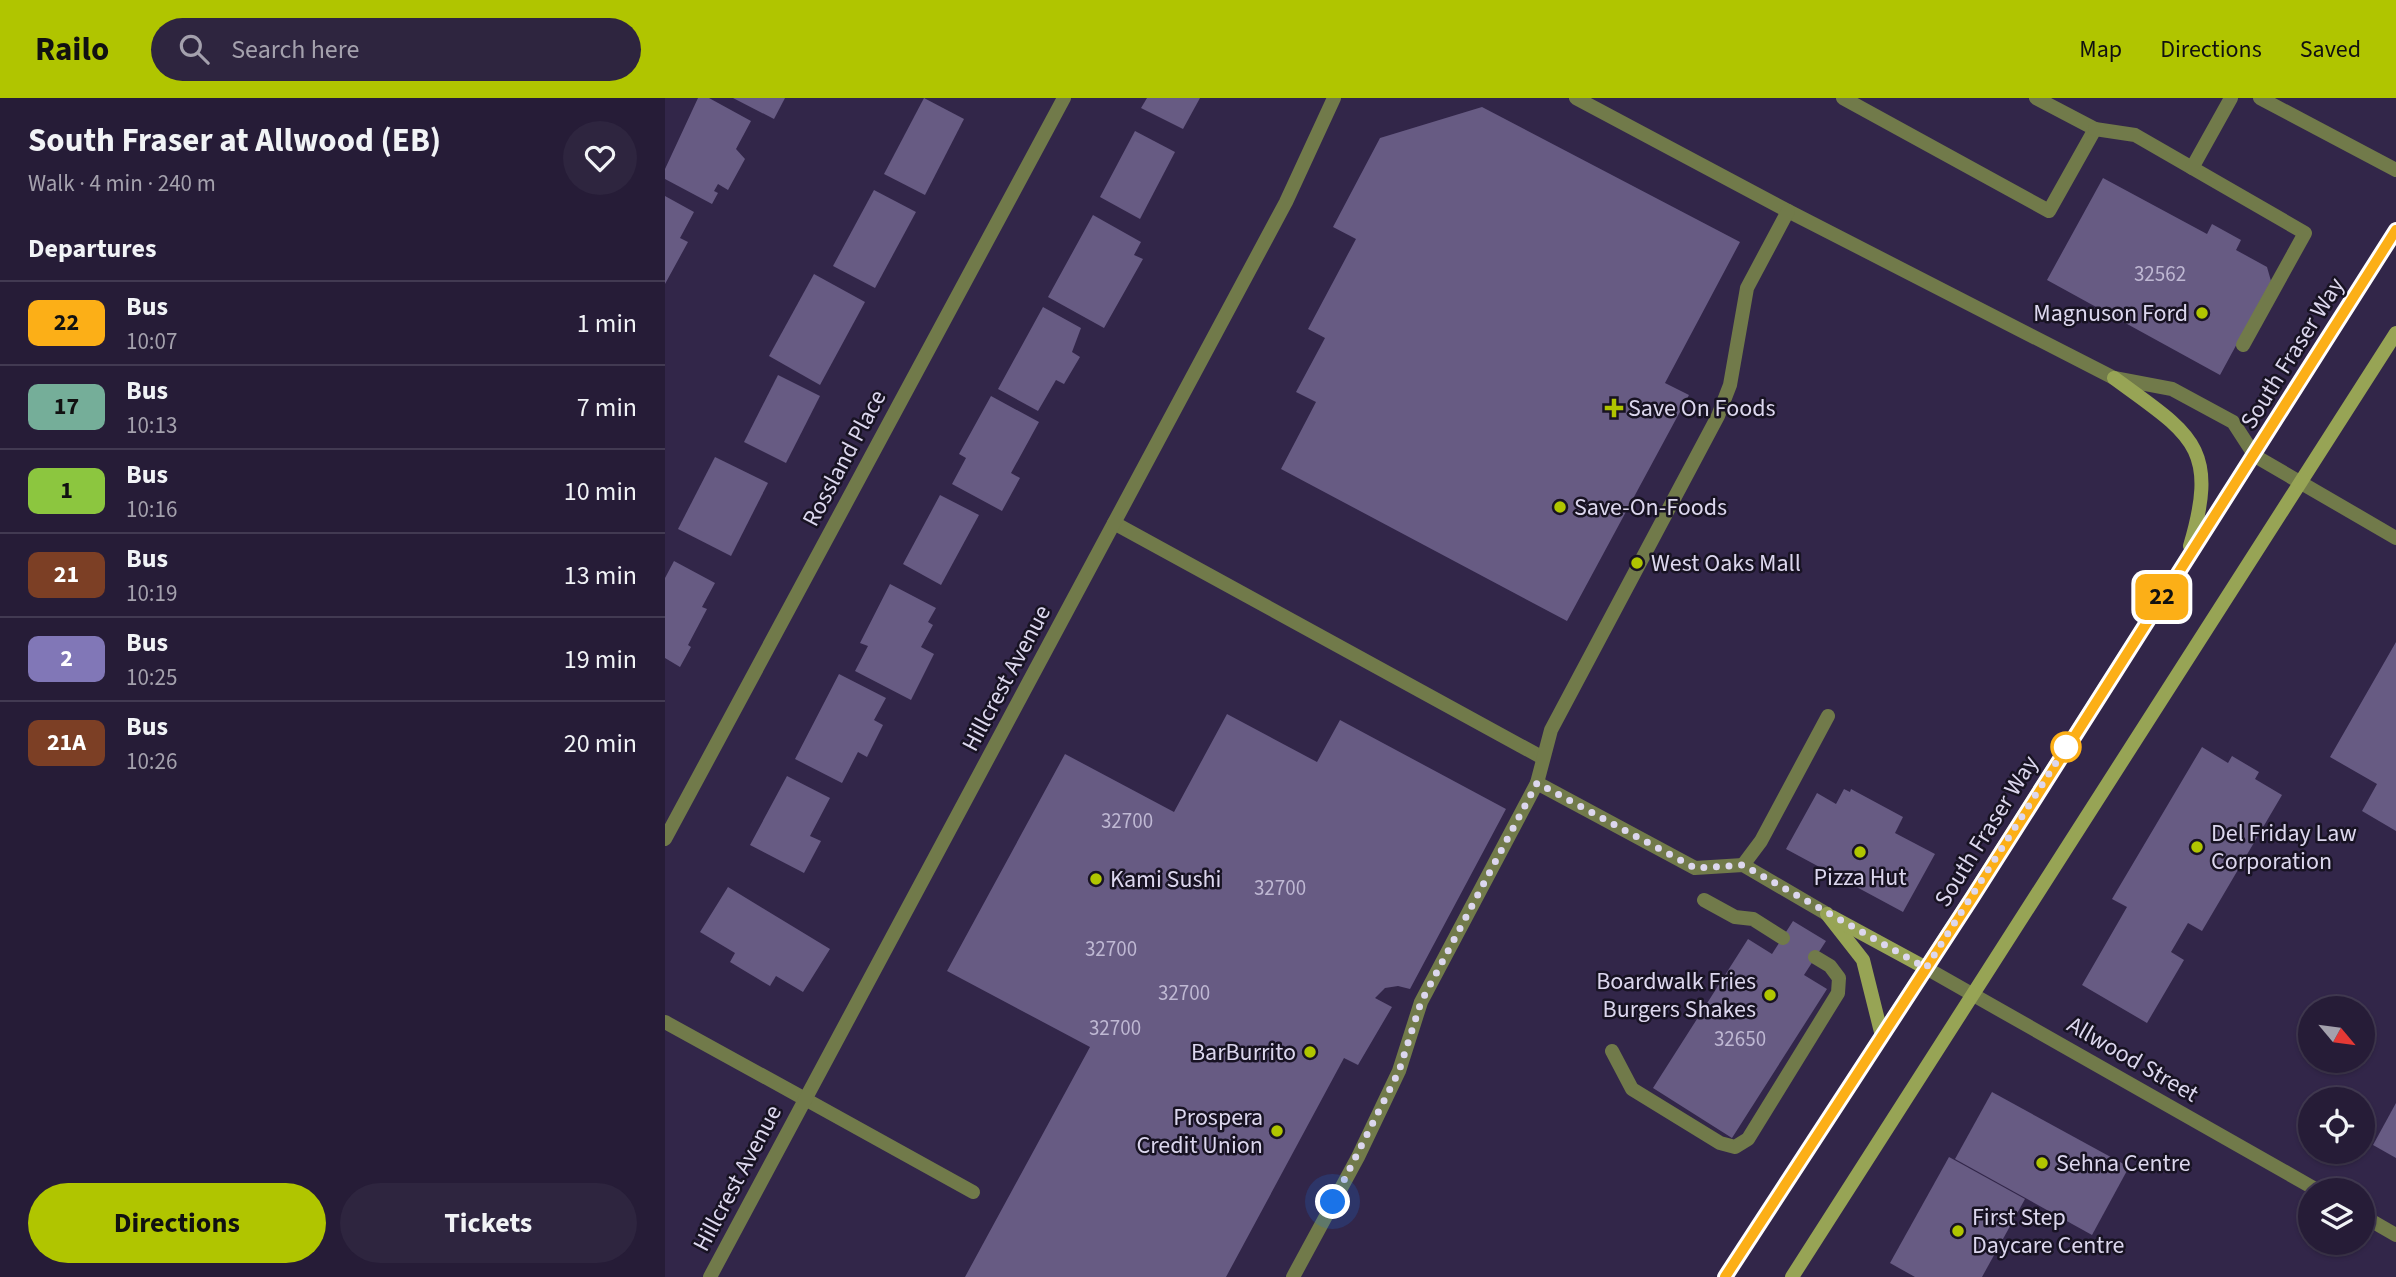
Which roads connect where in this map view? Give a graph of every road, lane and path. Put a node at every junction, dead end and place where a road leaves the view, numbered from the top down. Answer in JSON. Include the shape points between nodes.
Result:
{"nodes":[{"id":1,"x":1063,"y":98,"type":"edge"},
{"id":2,"x":1334,"y":98,"type":"edge"},
{"id":3,"x":1576,"y":98,"type":"edge"},
{"id":4,"x":1843,"y":98,"type":"edge"},
{"id":5,"x":2036,"y":98,"type":"edge"},
{"id":6,"x":2231,"y":98,"type":"edge"},
{"id":7,"x":2264,"y":99,"type":"edge"},
{"id":8,"x":2095,"y":129,"type":"junction"},
{"id":9,"x":2192,"y":168,"type":"junction"},
{"id":10,"x":2396,"y":170,"type":"edge"},
{"id":11,"x":1788,"y":211,"type":"junction"},
{"id":12,"x":2396,"y":230,"type":"edge"},
{"id":13,"x":2396,"y":333,"type":"edge"},
{"id":14,"x":2243,"y":345,"type":"dead end"},
{"id":15,"x":2114,"y":378,"type":"junction"},
{"id":16,"x":2255,"y":456,"type":"junction"},
{"id":17,"x":2301,"y":484,"type":"junction"},
{"id":18,"x":1114,"y":523,"type":"junction"},
{"id":19,"x":2396,"y":538,"type":"edge"},
{"id":20,"x":2185,"y":562,"type":"junction"},
{"id":21,"x":1828,"y":716,"type":"dead end"},
{"id":22,"x":1543,"y":758,"type":"junction"},
{"id":23,"x":1537,"y":783,"type":"junction"},
{"id":24,"x":665,"y":839,"type":"edge"},
{"id":25,"x":1743,"y":865,"type":"junction"},
{"id":26,"x":1704,"y":900,"type":"dead end"},
{"id":27,"x":1827,"y":914,"type":"junction"},
{"id":28,"x":1783,"y":937,"type":"dead end"},
{"id":29,"x":1815,"y":957,"type":"dead end"},
{"id":30,"x":1926,"y":968,"type":"junction"},
{"id":31,"x":1974,"y":993,"type":"junction"},
{"id":32,"x":665,"y":1022,"type":"edge"},
{"id":33,"x":1882,"y":1036,"type":"junction"},
{"id":34,"x":1612,"y":1051,"type":"dead end"},
{"id":35,"x":805,"y":1099,"type":"junction"},
{"id":36,"x":2298,"y":1179,"type":"edge"},
{"id":37,"x":973,"y":1192,"type":"dead end"},
{"id":38,"x":2375,"y":1223,"type":"edge"},
{"id":39,"x":2396,"y":1235,"type":"edge"},
{"id":40,"x":710,"y":1277,"type":"edge"},
{"id":41,"x":1293,"y":1277,"type":"edge"},
{"id":42,"x":1725,"y":1277,"type":"edge"},
{"id":43,"x":1792,"y":1277,"type":"edge"}],
"edges":[{"from":1,"to":24,"type":"street","name":"Rossland Place"},
{"from":2,"to":18,"type":"street","name":"Hillcrest Avenue","via":[[1286,202]]},
{"from":3,"to":11,"type":"street"},
{"from":4,"to":8,"type":"street","via":[[2049,211]]},
{"from":5,"to":8,"type":"street"},
{"from":6,"to":9,"type":"street"},
{"from":7,"to":10,"type":"street"},
{"from":8,"to":9,"type":"street","via":[[2135,135]]},
{"from":9,"to":14,"type":"street","via":[[2305,233]]},
{"from":11,"to":15,"type":"street"},
{"from":11,"to":22,"type":"street","via":[[1747,288],[1730,385],[1718,415],[1551,730]]},
{"from":12,"to":16,"type":"main road","name":"South Fraser Way"},
{"from":13,"to":17,"type":"main road"},
{"from":15,"to":16,"type":"street","via":[[2172,389],[2233,422]]},
{"from":15,"to":20,"type":"main road","via":[[2185,431],[2198,454],[2201,507]]},
{"from":16,"to":17,"type":"street"},
{"from":16,"to":20,"type":"main road","name":"South Fraser Way"},
{"from":17,"to":19,"type":"street"},
{"from":17,"to":31,"type":"main road"},
{"from":18,"to":22,"type":"street"},
{"from":18,"to":35,"type":"street","name":"Hillcrest Avenue"},
{"from":20,"to":30,"type":"main road","name":"South Fraser Way"},
{"from":21,"to":25,"type":"street","via":[[1761,841]]},
{"from":22,"to":23,"type":"street"},
{"from":23,"to":25,"type":"street","via":[[1695,868]]},
{"from":23,"to":41,"type":"street","via":[[1421,1002],[1399,1071]]},
{"from":25,"to":27,"type":"street"},
{"from":26,"to":28,"type":"street","via":[[1735,917],[1753,919]]},
{"from":27,"to":30,"type":"main road"},
{"from":27,"to":33,"type":"main road","via":[[1863,960]]},
{"from":29,"to":34,"type":"street","via":[[1839,978],[1838,993],[1748,1139],[1735,1147],[1720,1143],[1632,1090]]},
{"from":30,"to":31,"type":"street","name":"Allwood Street"},
{"from":30,"to":33,"type":"main road","name":"South Fraser Way"},
{"from":31,"to":36,"type":"street","name":"Allwood Street"},
{"from":31,"to":43,"type":"main road"},
{"from":32,"to":35,"type":"street"},
{"from":33,"to":42,"type":"main road","name":"South Fraser Way"},
{"from":35,"to":37,"type":"street"},
{"from":35,"to":40,"type":"street","name":"Hillcrest Avenue"},
{"from":38,"to":39,"type":"street"}]}
